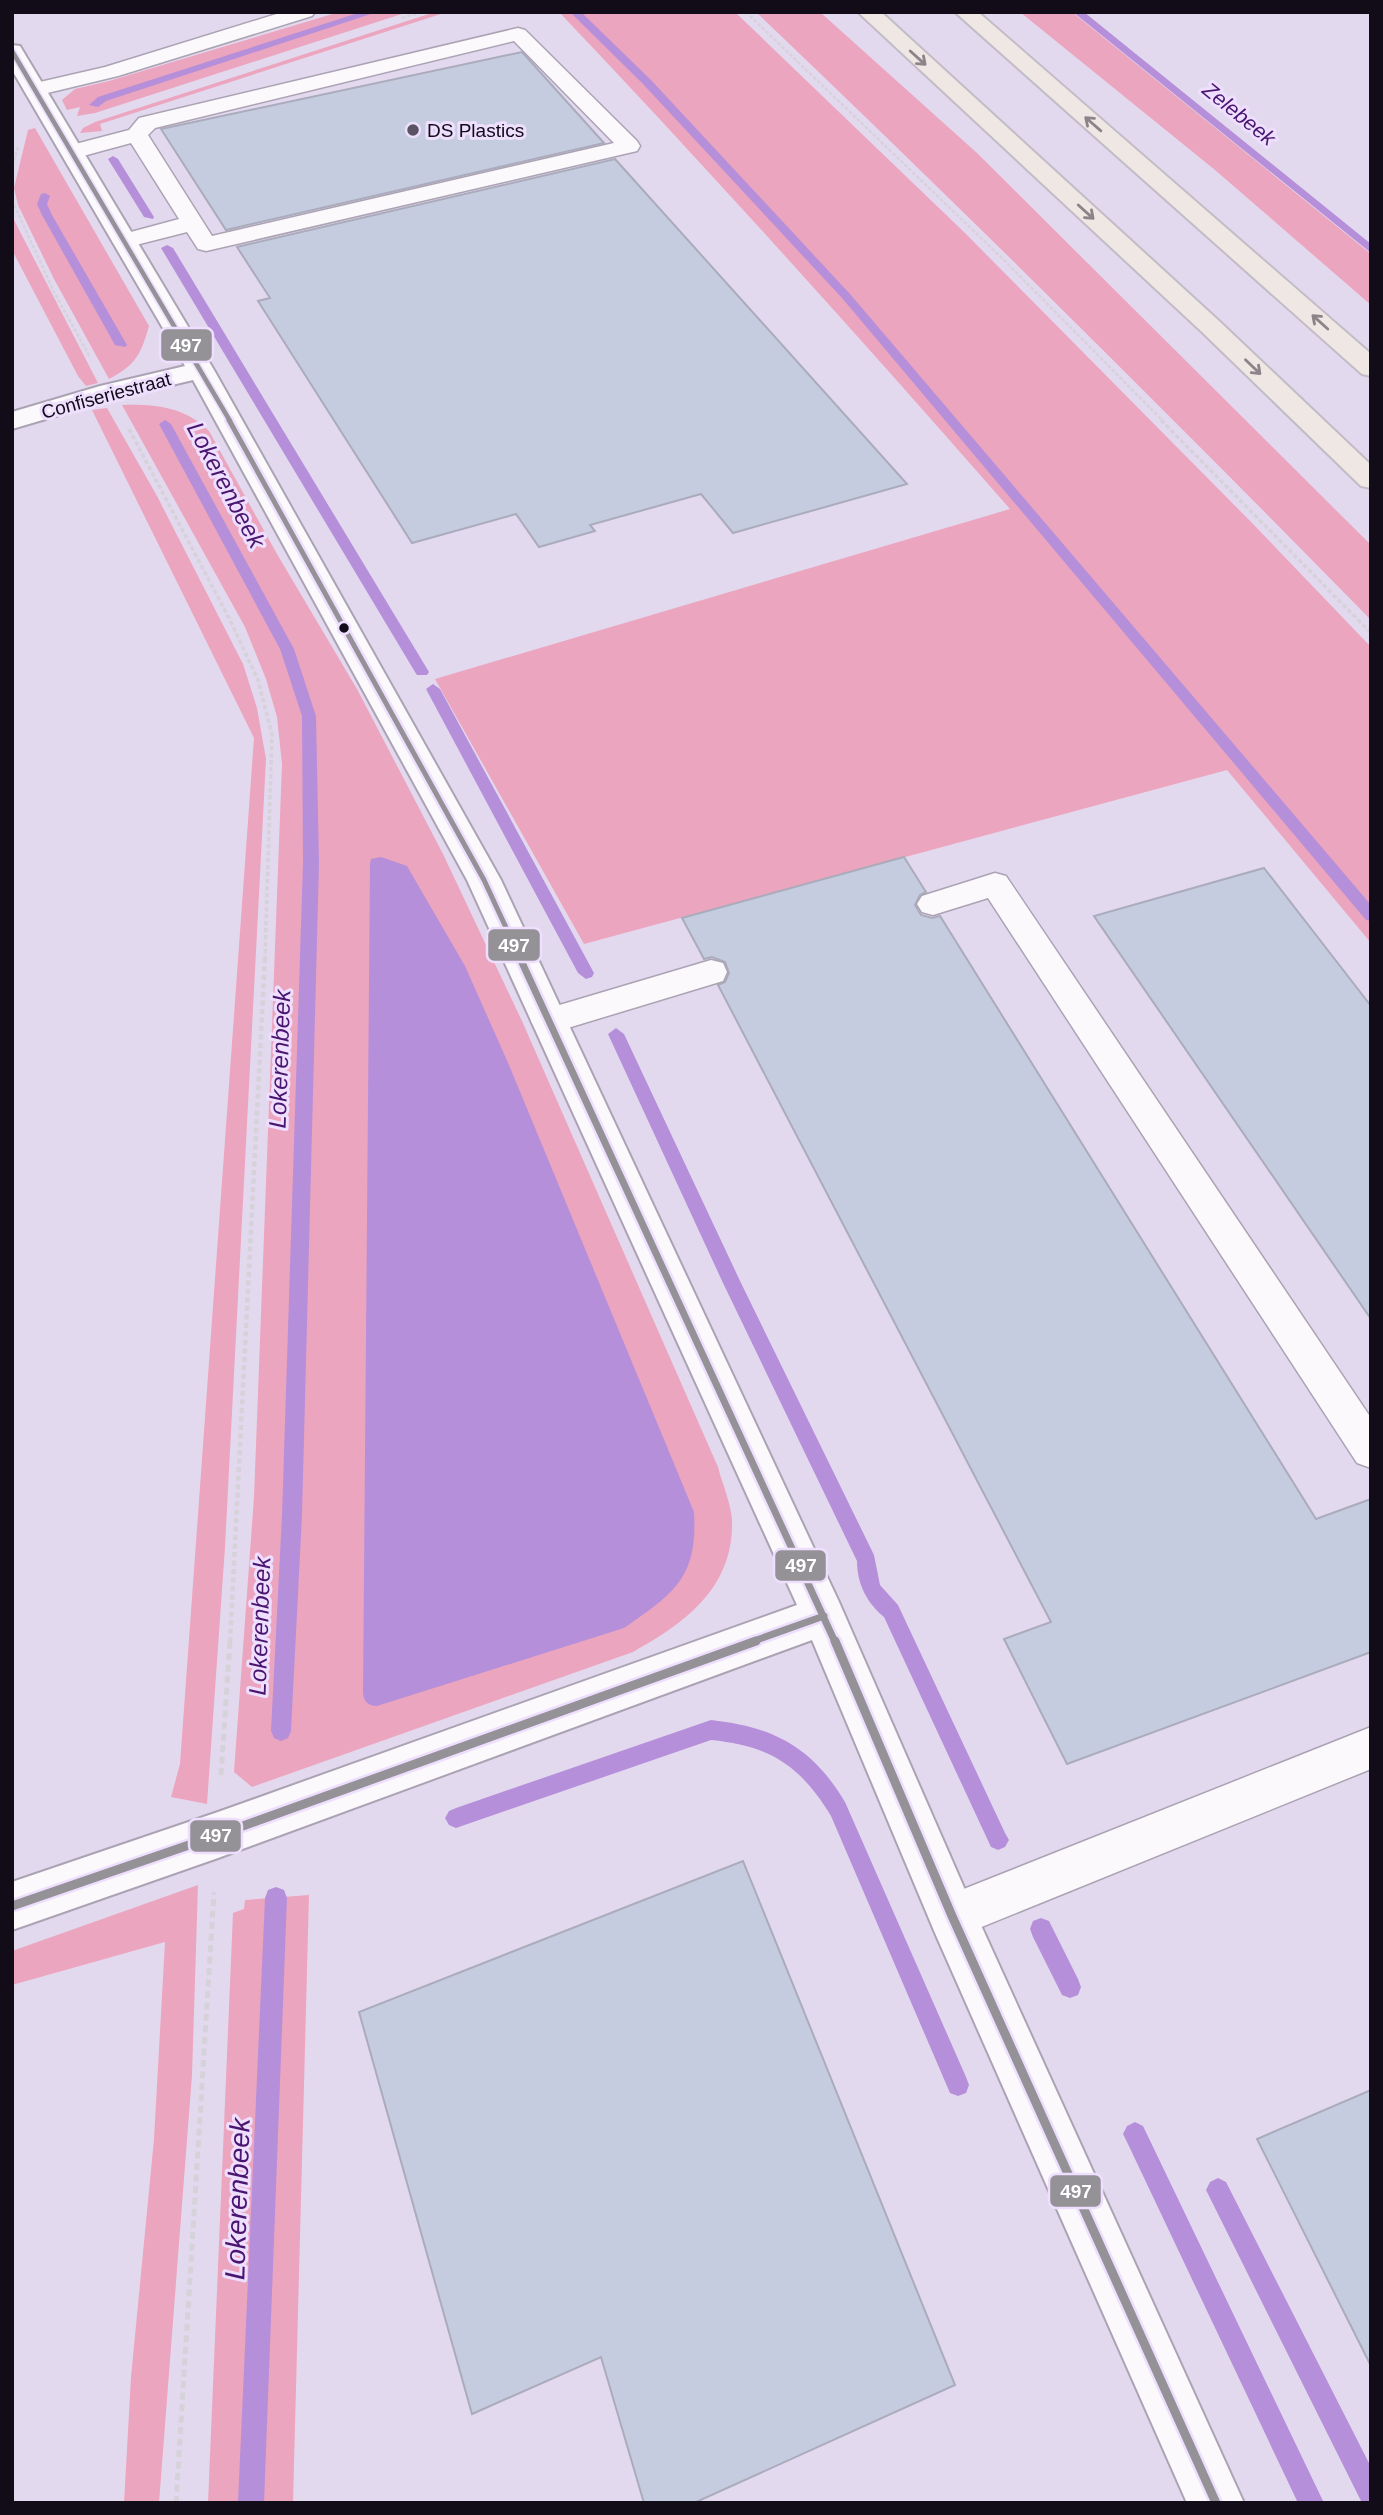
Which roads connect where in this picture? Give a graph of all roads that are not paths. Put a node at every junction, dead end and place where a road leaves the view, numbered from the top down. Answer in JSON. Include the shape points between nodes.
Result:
{"nodes":[{"id":1,"x":305,"y":12,"type":"edge"},
{"id":2,"x":868,"y":12,"type":"edge"},
{"id":3,"x":965,"y":12,"type":"edge"},
{"id":4,"x":12,"y":51,"type":"edge"},
{"id":5,"x":36,"y":90,"type":"junction"},
{"id":6,"x":137,"y":135,"type":"junction"},
{"id":7,"x":72,"y":152,"type":"junction"},
{"id":8,"x":192,"y":223,"type":"junction"},
{"id":9,"x":124,"y":241,"type":"junction"},
{"id":10,"x":1371,"y":368,"type":"edge"},
{"id":11,"x":201,"y":370,"type":"junction"},
{"id":12,"x":12,"y":421,"type":"edge"},
{"id":13,"x":1371,"y":480,"type":"edge"},
{"id":14,"x":933,"y":904,"type":"dead end"},
{"id":15,"x":711,"y":972,"type":"dead end"},
{"id":16,"x":548,"y":1021,"type":"junction"},
{"id":17,"x":1371,"y":1451,"type":"edge"},
{"id":18,"x":824,"y":1616,"type":"junction"},
{"id":19,"x":1371,"y":1748,"type":"edge"},
{"id":20,"x":12,"y":1906,"type":"edge"},
{"id":21,"x":952,"y":1916,"type":"junction"},
{"id":22,"x":1216,"y":2503,"type":"edge"}],
"edges":[{"from":1,"to":5,"type":"lane","via":[[111,72]]},
{"from":2,"to":13,"type":"highway","one_way":true},
{"from":10,"to":3,"type":"highway","one_way":true},
{"from":4,"to":5,"type":"street"},
{"from":5,"to":7,"type":"street"},
{"from":6,"to":7,"type":"lane"},
{"from":6,"to":8,"type":"lane"},
{"from":6,"to":8,"type":"lane","via":[[147,122],[518,34],[629,146],[206,244]]},
{"from":7,"to":9,"type":"street"},
{"from":8,"to":9,"type":"lane"},
{"from":9,"to":11,"type":"street"},
{"from":11,"to":12,"type":"street","name":"Confiseriestraat"},
{"from":11,"to":16,"type":"street","via":[[484,880]]},
{"from":14,"to":17,"type":"lane","via":[[995,884]]},
{"from":15,"to":16,"type":"lane"},
{"from":16,"to":18,"type":"street"},
{"from":18,"to":20,"type":"street"},
{"from":18,"to":21,"type":"street"},
{"from":19,"to":21,"type":"lane"},
{"from":21,"to":22,"type":"street"}]}
